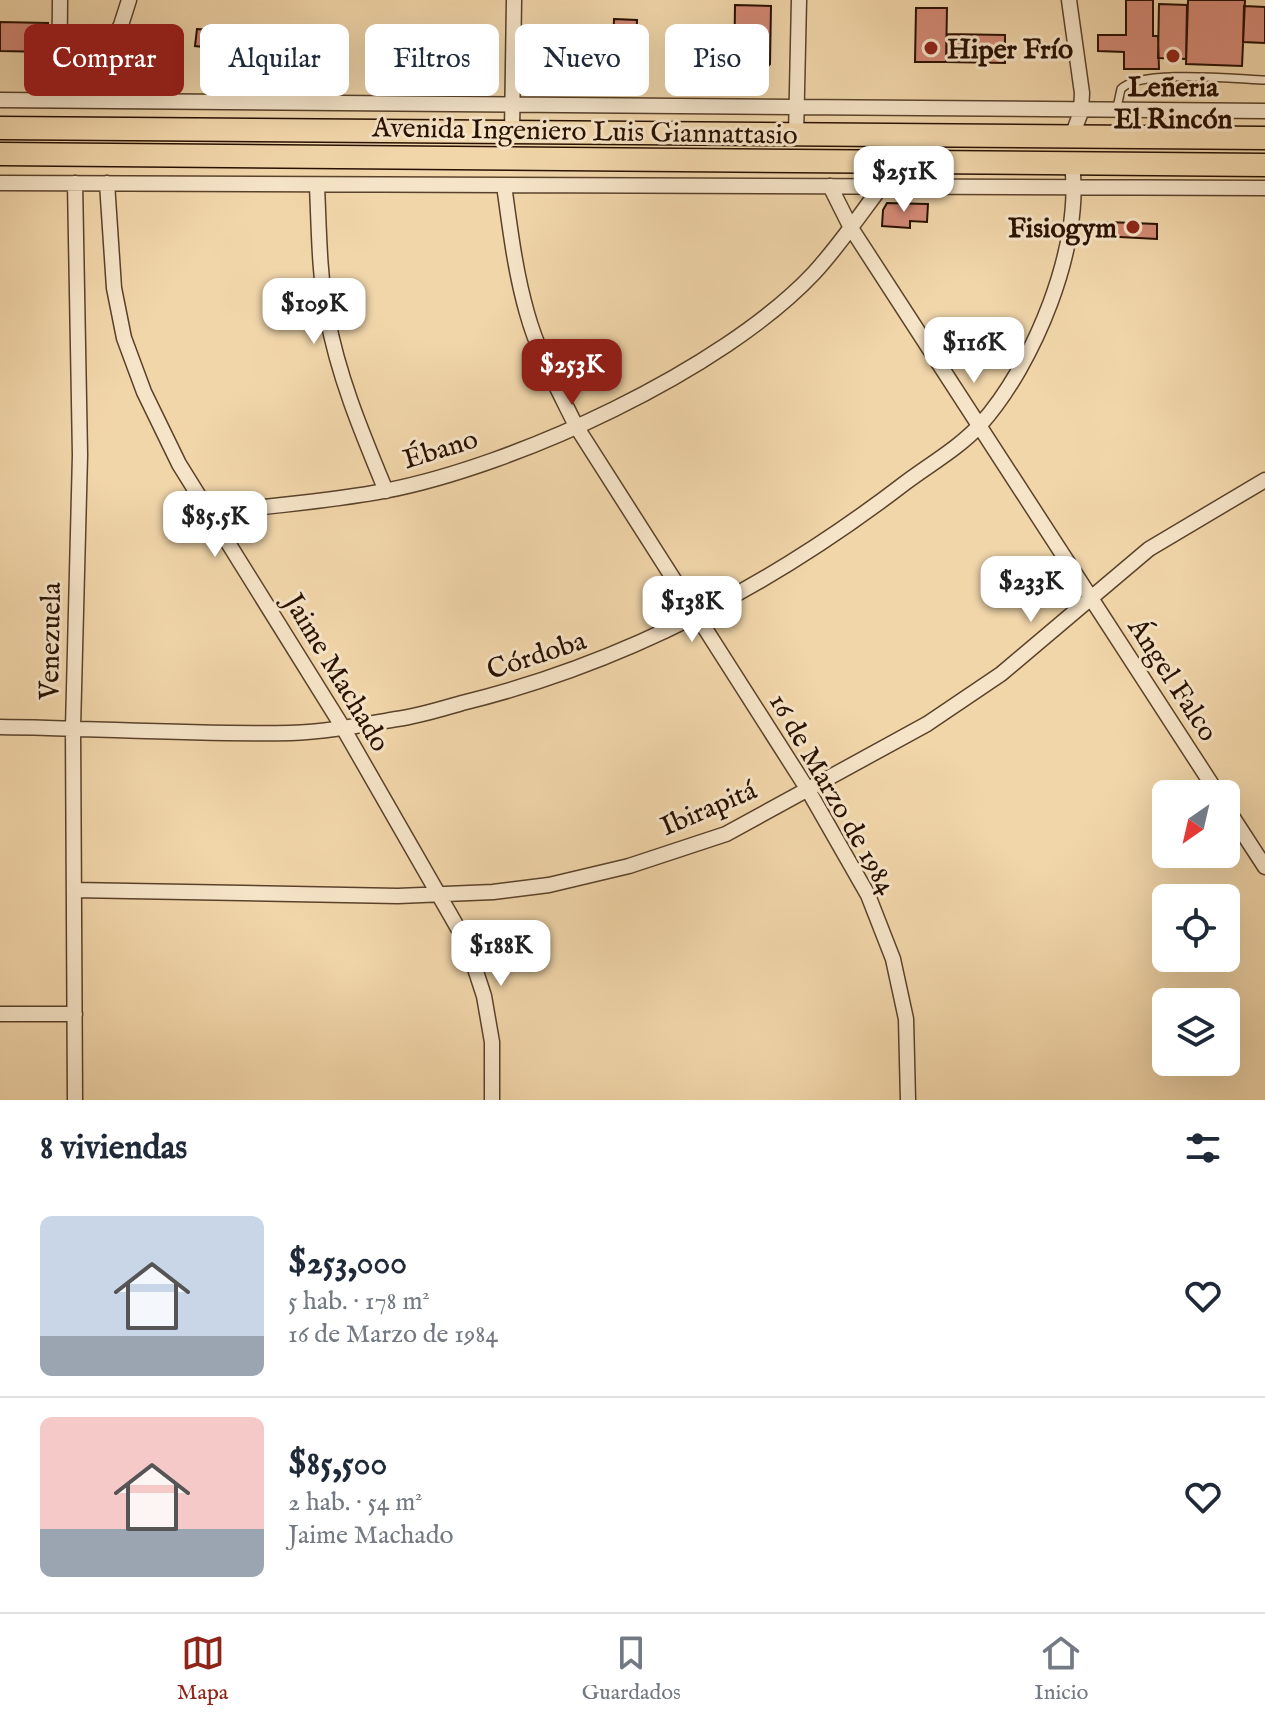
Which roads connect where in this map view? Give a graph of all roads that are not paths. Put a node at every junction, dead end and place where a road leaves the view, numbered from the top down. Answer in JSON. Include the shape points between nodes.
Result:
{"nodes":[{"id":1,"x":60,"y":0,"type":"edge"},
{"id":2,"x":129,"y":0,"type":"edge"},
{"id":3,"x":514,"y":0,"type":"edge"},
{"id":4,"x":799,"y":0,"type":"edge"},
{"id":5,"x":1069,"y":0,"type":"edge"},
{"id":6,"x":1265,"y":80,"type":"edge"},
{"id":7,"x":0,"y":100,"type":"edge"},
{"id":8,"x":59,"y":100,"type":"junction"},
{"id":9,"x":85,"y":100,"type":"junction"},
{"id":10,"x":513,"y":105,"type":"junction"},
{"id":11,"x":795,"y":109,"type":"junction"},
{"id":12,"x":1265,"y":111,"type":"edge"},
{"id":13,"x":1081,"y":112,"type":"junction"},
{"id":14,"x":1116,"y":112,"type":"junction"},
{"id":15,"x":0,"y":128,"type":"edge"},
{"id":16,"x":512,"y":132,"type":"junction"},
{"id":17,"x":796,"y":135,"type":"junction"},
{"id":18,"x":1072,"y":136,"type":"junction"},
{"id":19,"x":1265,"y":138,"type":"edge"},
{"id":20,"x":0,"y":154,"type":"edge"},
{"id":21,"x":1072,"y":165,"type":"junction"},
{"id":22,"x":1265,"y":165,"type":"edge"},
{"id":23,"x":0,"y":183,"type":"edge"},
{"id":24,"x":75,"y":183,"type":"junction"},
{"id":25,"x":107,"y":183,"type":"junction"},
{"id":26,"x":504,"y":185,"type":"junction"},
{"id":27,"x":317,"y":186,"type":"junction"},
{"id":28,"x":830,"y":186,"type":"junction"},
{"id":29,"x":881,"y":187,"type":"junction"},
{"id":30,"x":1075,"y":188,"type":"junction"},
{"id":31,"x":1265,"y":188,"type":"edge"},
{"id":32,"x":851,"y":228,"type":"junction"},
{"id":33,"x":576,"y":426,"type":"junction"},
{"id":34,"x":979,"y":427,"type":"junction"},
{"id":35,"x":1265,"y":480,"type":"edge"},
{"id":36,"x":386,"y":491,"type":"junction"},
{"id":37,"x":210,"y":514,"type":"junction"},
{"id":38,"x":1091,"y":599,"type":"junction"},
{"id":39,"x":696,"y":616,"type":"junction"},
{"id":40,"x":342,"y":726,"type":"junction"},
{"id":41,"x":0,"y":727,"type":"edge"},
{"id":42,"x":73,"y":728,"type":"junction"},
{"id":43,"x":1209,"y":780,"type":"edge"},
{"id":44,"x":808,"y":790,"type":"junction"},
{"id":45,"x":1240,"y":829,"type":"edge"},
{"id":46,"x":1265,"y":867,"type":"edge"},
{"id":47,"x":74,"y":890,"type":"junction"},
{"id":48,"x":440,"y":895,"type":"junction"},
{"id":49,"x":0,"y":1014,"type":"edge"},
{"id":50,"x":75,"y":1014,"type":"junction"},
{"id":51,"x":75,"y":1100,"type":"edge"},
{"id":52,"x":492,"y":1100,"type":"edge"},
{"id":53,"x":908,"y":1100,"type":"edge"}],
"edges":[{"from":1,"to":8,"type":"street"},
{"from":2,"to":9,"type":"street"},
{"from":3,"to":10,"type":"street"},
{"from":4,"to":11,"type":"street"},
{"from":5,"to":13,"type":"street"},
{"from":6,"to":14,"type":"lane","via":[[1133,81],[1121,89]]},
{"from":7,"to":8,"type":"street","name":"Avenida Ingeniero Luis Giannattasio"},
{"from":8,"to":9,"type":"street","name":"Avenida Ingeniero Luis Giannattasio"},
{"from":9,"to":10,"type":"street","name":"Avenida Ingeniero Luis Giannattasio"},
{"from":10,"to":11,"type":"street","name":"Avenida Ingeniero Luis Giannattasio"},
{"from":10,"to":16,"type":"street"},
{"from":11,"to":13,"type":"street","name":"Avenida Ingeniero Luis Giannattasio"},
{"from":11,"to":17,"type":"street"},
{"from":12,"to":14,"type":"street","name":"Avenida Ingeniero Luis Giannattasio"},
{"from":13,"to":14,"type":"street","name":"Avenida Ingeniero Luis Giannattasio"},
{"from":13,"to":18,"type":"street"},
{"from":15,"to":16,"type":"main road","name":"Avenida Ingeniero Luis Giannattasio"},
{"from":16,"to":17,"type":"main road","name":"Avenida Ingeniero Luis Giannattasio"},
{"from":17,"to":18,"type":"main road","name":"Avenida Ingeniero Luis Giannattasio"},
{"from":18,"to":19,"type":"main road","name":"Avenida Ingeniero Luis Giannattasio"},
{"from":20,"to":21,"type":"main road","name":"Avenida Ingeniero Luis Giannattasio"},
{"from":21,"to":22,"type":"main road","name":"Avenida Ingeniero Luis Giannattasio"},
{"from":21,"to":30,"type":"street","name":"Córdoba"},
{"from":23,"to":24,"type":"street","name":"Avenida Ingeniero Luis Giannattasio"},
{"from":24,"to":25,"type":"street","name":"Avenida Ingeniero Luis Giannattasio"},
{"from":24,"to":42,"type":"street","name":"Venezuela","via":[[80,455]]},
{"from":25,"to":27,"type":"street","name":"Avenida Ingeniero Luis Giannattasio"},
{"from":25,"to":37,"type":"street","name":"Jaime Machado","via":[[114,288],[124,338],[179,464]]},
{"from":26,"to":27,"type":"street","name":"Avenida Ingeniero Luis Giannattasio"},
{"from":26,"to":28,"type":"street","name":"Avenida Ingeniero Luis Giannattasio"},
{"from":26,"to":33,"type":"street","name":"16 de Marzo de 1984","via":[[528,315]]},
{"from":27,"to":36,"type":"street","via":[[329,326],[355,414]]},
{"from":28,"to":29,"type":"street","name":"Avenida Ingeniero Luis Giannattasio"},
{"from":28,"to":32,"type":"street","name":"Ángel Falco"},
{"from":29,"to":30,"type":"street","name":"Avenida Ingeniero Luis Giannattasio"},
{"from":29,"to":32,"type":"street","name":"Ébano"},
{"from":30,"to":31,"type":"street","name":"Avenida Ingeniero Luis Giannattasio"},
{"from":30,"to":34,"type":"street","name":"Córdoba","via":[[1047,316],[1018,374]]},
{"from":32,"to":33,"type":"street","name":"Ébano","via":[[813,274],[736,337],[661,385]]},
{"from":32,"to":34,"type":"street","name":"Ángel Falco"},
{"from":33,"to":36,"type":"street","name":"Ébano","via":[[491,461]]},
{"from":33,"to":39,"type":"street","name":"16 de Marzo de 1984"},
{"from":34,"to":38,"type":"street","name":"Ángel Falco"},
{"from":34,"to":39,"type":"street","name":"Córdoba","via":[[858,519],[767,579]]},
{"from":35,"to":38,"type":"street","name":"Ibirapitá","via":[[1149,549]]},
{"from":36,"to":37,"type":"street","name":"Ébano"},
{"from":37,"to":40,"type":"street","name":"Jaime Machado"},
{"from":38,"to":43,"type":"street","name":"Ángel Falco"},
{"from":38,"to":44,"type":"street","name":"Ibirapitá","via":[[1001,674],[927,724]]},
{"from":39,"to":40,"type":"street","name":"Córdoba","via":[[601,661],[500,694],[400,719]]},
{"from":39,"to":44,"type":"street","name":"16 de Marzo de 1984"},
{"from":40,"to":42,"type":"street","name":"Córdoba","via":[[292,733]]},
{"from":40,"to":48,"type":"street","name":"Jaime Machado"},
{"from":41,"to":42,"type":"street","name":"Córdoba"},
{"from":42,"to":47,"type":"street","name":"Venezuela"},
{"from":44,"to":48,"type":"street","name":"Ibirapitá","via":[[726,834],[629,866],[549,885]]},
{"from":44,"to":53,"type":"street","name":"16 de Marzo de 1984","via":[[868,895],[893,959],[906,1019]]},
{"from":45,"to":46,"type":"street"},
{"from":47,"to":48,"type":"street","name":"Ibirapitá"},
{"from":47,"to":50,"type":"street","name":"Venezuela"},
{"from":48,"to":52,"type":"street","name":"Jaime Machado","via":[[467,944],[484,996],[492,1042]]},
{"from":49,"to":50,"type":"street"},
{"from":50,"to":51,"type":"street","name":"Venezuela"}]}
